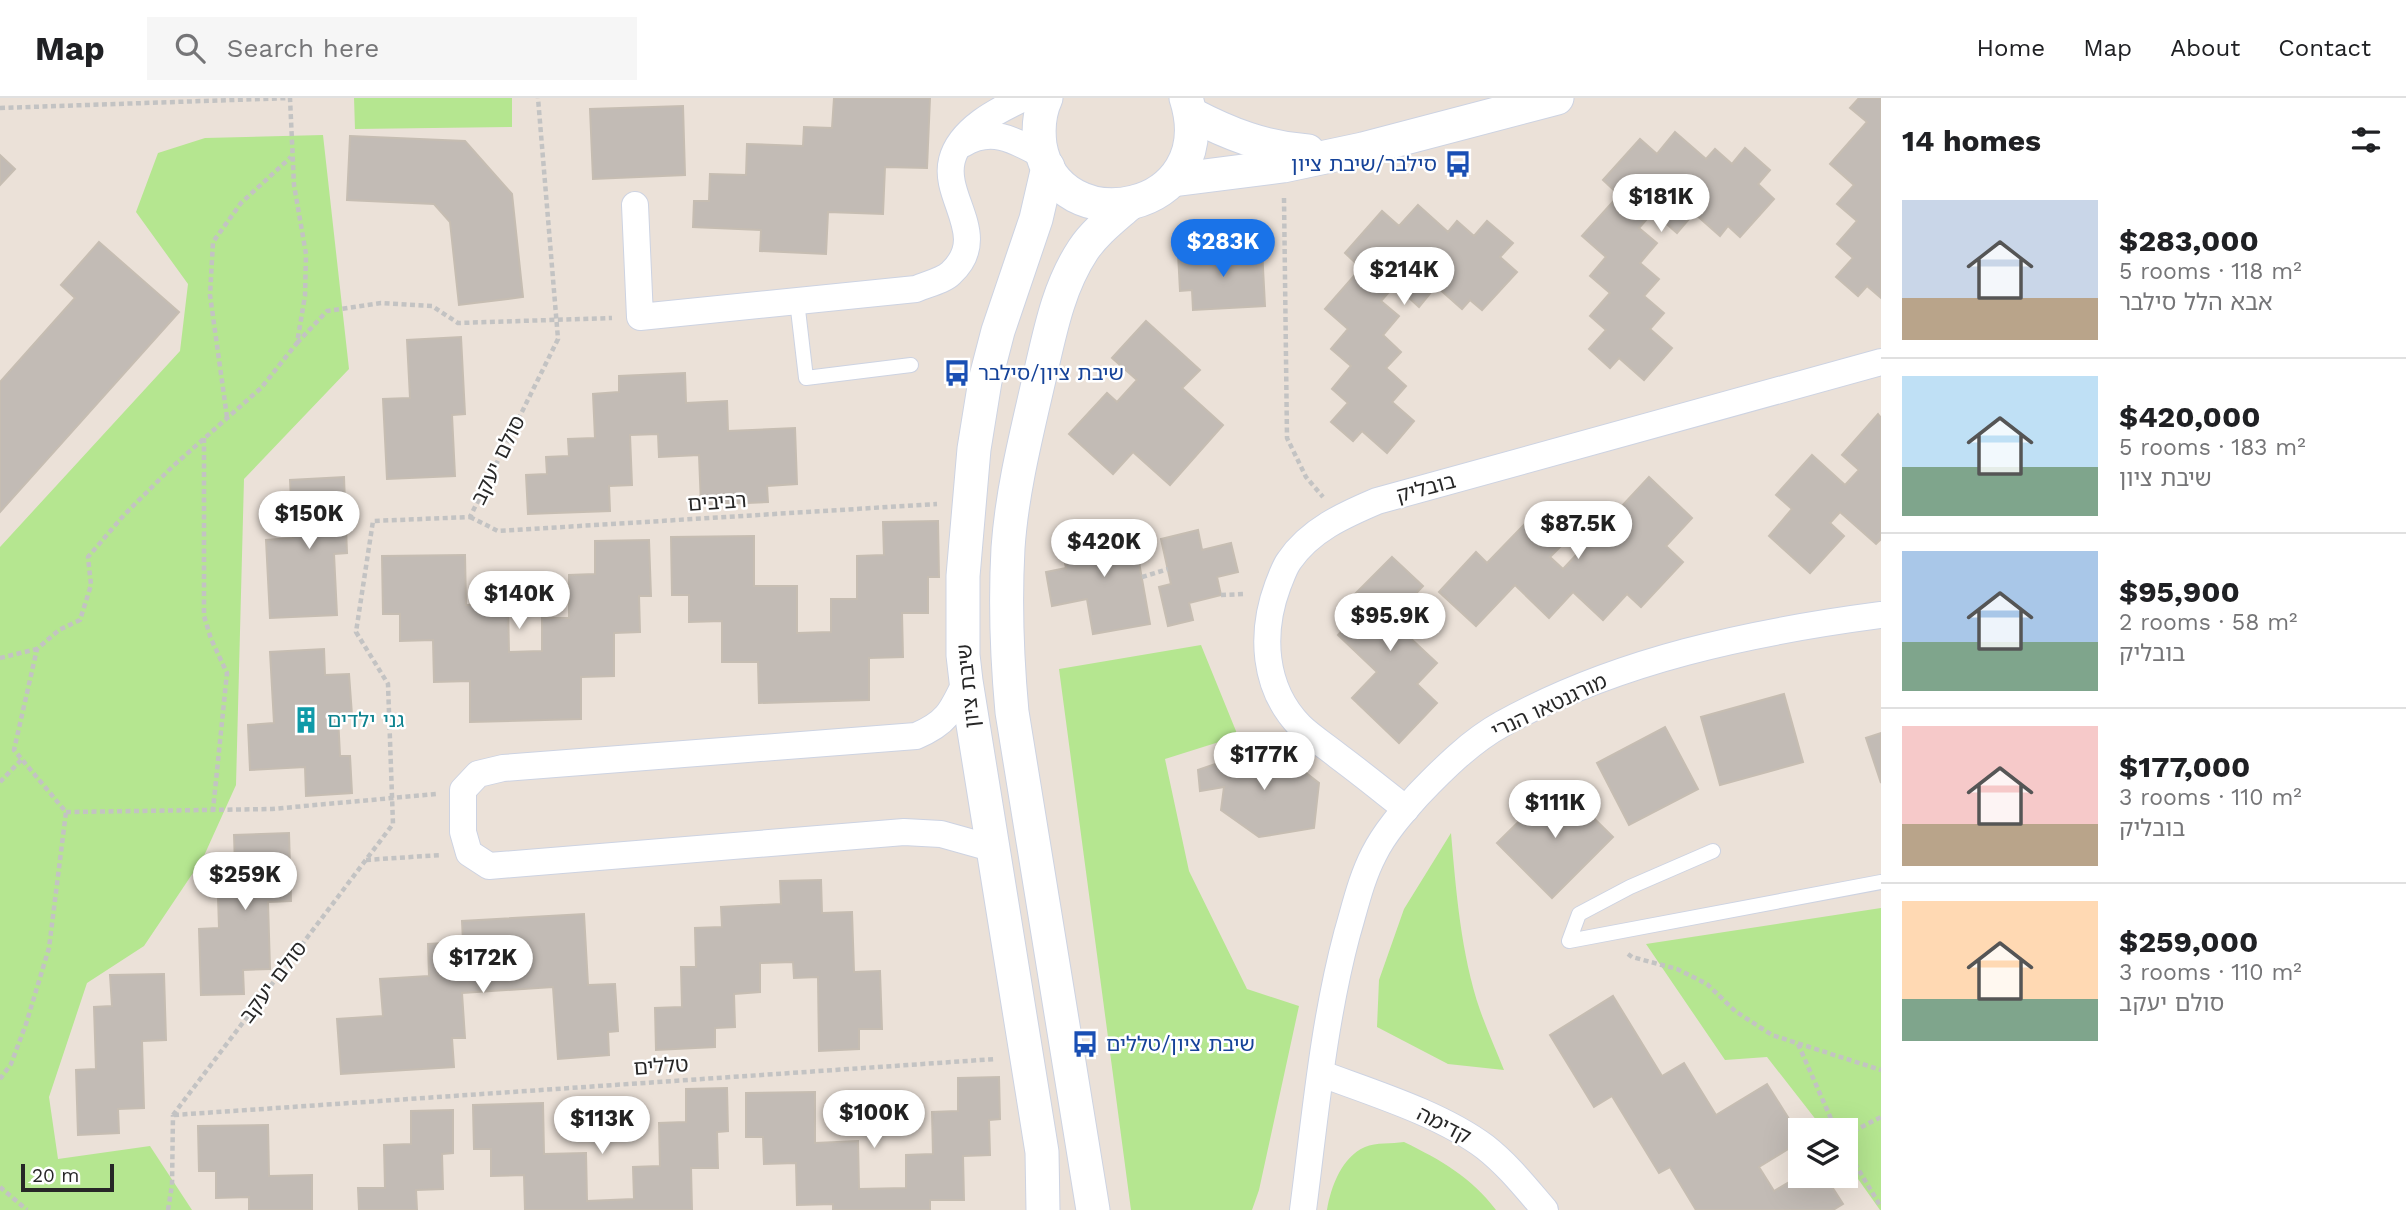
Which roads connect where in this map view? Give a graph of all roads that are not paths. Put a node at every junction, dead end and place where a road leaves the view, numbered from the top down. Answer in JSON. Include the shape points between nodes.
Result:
{"nodes":[{"id":1,"x":1024,"y":98,"type":"edge"},
{"id":2,"x":1046,"y":98,"type":"edge"},
{"id":3,"x":1557,"y":98,"type":"edge"},
{"id":4,"x":1189,"y":106,"type":"edge"},
{"id":5,"x":956,"y":149,"type":"junction"},
{"id":6,"x":1363,"y":149,"type":"junction"},
{"id":7,"x":1045,"y":161,"type":"junction"},
{"id":8,"x":1173,"y":180,"type":"junction"},
{"id":9,"x":635,"y":205,"type":"dead end"},
{"id":10,"x":1128,"y":205,"type":"junction"},
{"id":11,"x":797,"y":301,"type":"junction"},
{"id":12,"x":1881,"y":362,"type":"edge"},
{"id":13,"x":911,"y":365,"type":"dead end"},
{"id":14,"x":1881,"y":615,"type":"edge"},
{"id":15,"x":965,"y":681,"type":"junction"},
{"id":16,"x":1406,"y":808,"type":"junction"},
{"id":17,"x":991,"y":848,"type":"junction"},
{"id":18,"x":1713,"y":850,"type":"dead end"},
{"id":19,"x":1881,"y":882,"type":"edge"},
{"id":20,"x":1322,"y":1074,"type":"junction"},
{"id":21,"x":1043,"y":1210,"type":"edge"},
{"id":22,"x":1093,"y":1210,"type":"edge"},
{"id":23,"x":1303,"y":1210,"type":"edge"},
{"id":24,"x":1545,"y":1210,"type":"edge"}],
"edges":[{"from":1,"to":5,"type":"street","via":[[985,120]]},
{"from":2,"to":7,"type":"street","name":"שיבת ציון","via":[[1038,131]]},
{"from":3,"to":6,"type":"street"},
{"from":4,"to":6,"type":"street","via":[[1224,131],[1260,145],[1325,152]]},
{"from":4,"to":8,"type":"street","via":[[1192,137],[1186,160]]},
{"from":5,"to":7,"type":"street","via":[[976,137],[1000,135]]},
{"from":5,"to":11,"type":"street","via":[[951,163],[966,229],[966,254],[950,275],[916,289]]},
{"from":6,"to":8,"type":"street","via":[[1283,166]]},
{"from":7,"to":10,"type":"street","via":[[1062,186],[1082,199]]},
{"from":7,"to":15,"type":"street","name":"שיבת ציון","via":[[1036,219],[985,381],[974,449],[963,576]]},
{"from":8,"to":10,"type":"street","via":[[1153,197]]},
{"from":9,"to":11,"type":"street","via":[[640,317]]},
{"from":10,"to":22,"type":"street","name":"שיבת ציון","via":[[1084,248],[1063,289],[1027,433],[1008,547],[1007,656],[1012,712]]},
{"from":11,"to":13,"type":"lane","via":[[806,378]]},
{"from":12,"to":16,"type":"street","name":"בובליק","via":[[1377,501],[1340,516],[1311,537],[1288,562],[1268,618],[1270,671],[1283,702],[1300,725]]},
{"from":14,"to":16,"type":"street","name":"מורגנטאו הנרי","via":[[1810,624],[1702,647],[1558,697],[1501,724]]},
{"from":15,"to":17,"type":"street","name":"שיבת ציון"},
{"from":15,"to":17,"type":"street","via":[[952,712],[936,727],[916,736],[503,768],[478,774],[463,790],[463,832],[469,853],[489,866],[904,832],[941,834]]},
{"from":16,"to":20,"type":"street","name":"מורגנטאו הנרי","via":[[1374,853],[1359,890],[1333,986]]},
{"from":17,"to":21,"type":"street","name":"שיבת ציון","via":[[1042,1153]]},
{"from":18,"to":19,"type":"lane","via":[[1579,914],[1569,941]]},
{"from":20,"to":23,"type":"street","name":"מורגנטאו הנרי"},
{"from":20,"to":24,"type":"street","name":"קדימה","via":[[1414,1109],[1484,1146]]}]}
